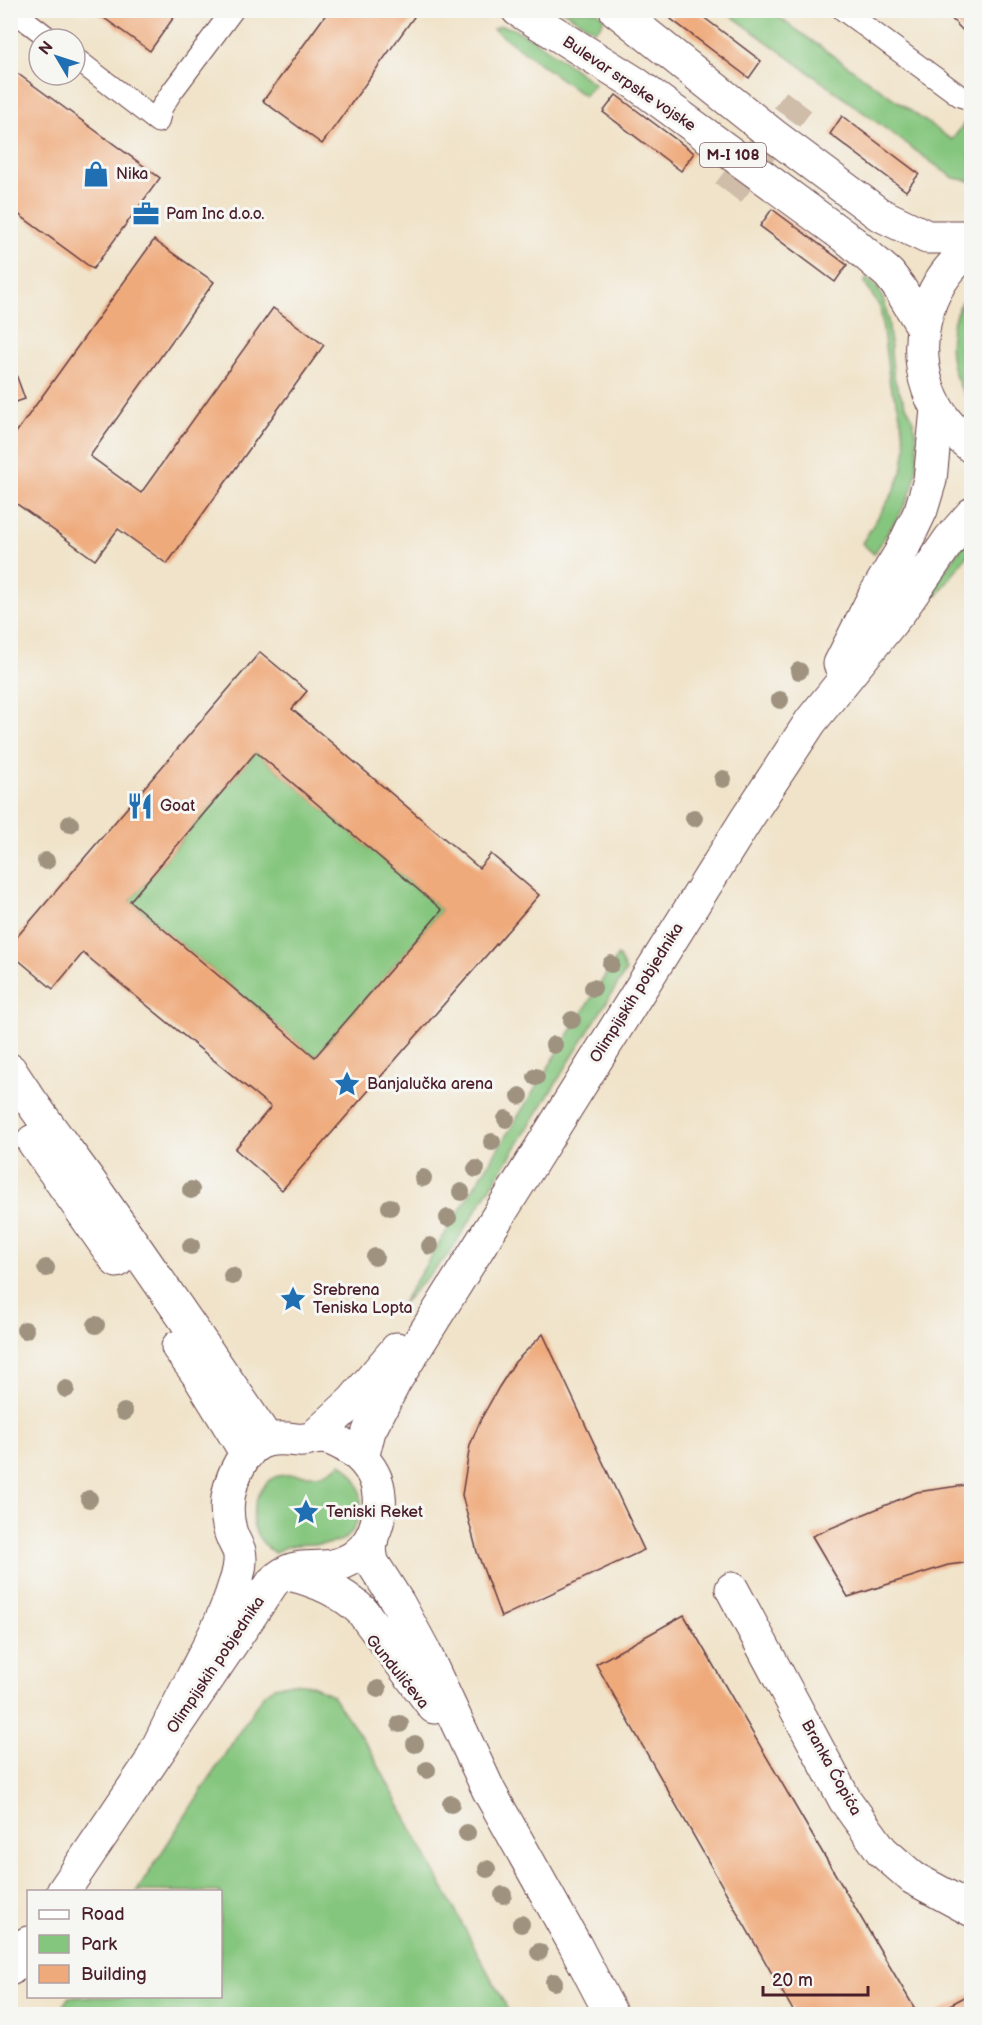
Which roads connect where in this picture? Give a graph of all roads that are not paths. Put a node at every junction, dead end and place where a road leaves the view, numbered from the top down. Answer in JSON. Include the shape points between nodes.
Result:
{"nodes":[{"id":1,"x":12,"y":10,"type":"edge"},
{"id":2,"x":233,"y":10,"type":"edge"},
{"id":3,"x":518,"y":10,"type":"edge"},
{"id":4,"x":616,"y":10,"type":"edge"},
{"id":5,"x":843,"y":10,"type":"edge"},
{"id":6,"x":34,"y":27,"type":"edge"},
{"id":7,"x":87,"y":67,"type":"edge"},
{"id":8,"x":972,"y":100,"type":"edge"},
{"id":9,"x":972,"y":237,"type":"edge"},
{"id":10,"x":972,"y":249,"type":"edge"},
{"id":11,"x":923,"y":327,"type":"junction"},
{"id":12,"x":937,"y":409,"type":"junction"},
{"id":13,"x":972,"y":447,"type":"edge"},
{"id":14,"x":972,"y":514,"type":"edge"},
{"id":15,"x":811,"y":721,"type":"junction"},
{"id":16,"x":10,"y":1070,"type":"edge"},
{"id":17,"x":10,"y":1110,"type":"edge"},
{"id":18,"x":465,"y":1267,"type":"junction"},
{"id":19,"x":323,"y":1438,"type":"junction"},
{"id":20,"x":257,"y":1447,"type":"junction"},
{"id":21,"x":367,"y":1456,"type":"junction"},
{"id":22,"x":239,"y":1496,"type":"junction"},
{"id":23,"x":244,"y":1549,"type":"junction"},
{"id":24,"x":375,"y":1549,"type":"junction"},
{"id":25,"x":293,"y":1582,"type":"junction"},
{"id":26,"x":732,"y":1588,"type":"dead end"},
{"id":27,"x":152,"y":1759,"type":"junction"},
{"id":28,"x":489,"y":1791,"type":"junction"},
{"id":29,"x":64,"y":1890,"type":"edge"},
{"id":30,"x":972,"y":1910,"type":"edge"},
{"id":31,"x":27,"y":1944,"type":"edge"},
{"id":32,"x":10,"y":1969,"type":"edge"},
{"id":33,"x":611,"y":2014,"type":"edge"}],
"edges":[{"from":1,"to":6,"type":"lane"},
{"from":2,"to":7,"type":"lane","via":[[162,106],[158,122]]},
{"from":3,"to":11,"type":"street","name":"Bulevar srpske vojske","number":"M-I 108","via":[[635,83],[852,243],[889,274]]},
{"from":4,"to":9,"type":"street","number":"M-I 108","via":[[879,214],[927,237]]},
{"from":5,"to":8,"type":"lane","via":[[960,96]]},
{"from":10,"to":11,"type":"street","via":[[944,276],[930,300]]},
{"from":11,"to":12,"type":"street","via":[[921,355]]},
{"from":12,"to":13,"type":"street","via":[[953,432]]},
{"from":12,"to":15,"type":"street","name":"Olimpijskih pobjednika","via":[[930,480],[921,510]]},
{"from":14,"to":15,"type":"street","name":"Olimpijskih pobjednika"},
{"from":15,"to":18,"type":"street","name":"Olimpijskih pobjednika"},
{"from":16,"to":20,"type":"street","via":[[215,1361]]},
{"from":17,"to":20,"type":"street","via":[[197,1373]]},
{"from":18,"to":19,"type":"street","name":"Olimpijskih pobjednika"},
{"from":18,"to":21,"type":"street","name":"Olimpijskih pobjednika"},
{"from":19,"to":20,"type":"street","via":[[278,1438]]},
{"from":19,"to":21,"type":"street"},
{"from":19,"to":22,"type":"street","name":"Olimpijskih pobjednika","via":[[320,1449],[309,1454],[272,1455],[262,1460],[248,1474]]},
{"from":20,"to":22,"type":"street","name":"Olimpijskih pobjednika"},
{"from":20,"to":23,"type":"street","via":[[230,1484],[230,1529]]},
{"from":21,"to":24,"type":"street","via":[[386,1476],[393,1503],[390,1530]]},
{"from":22,"to":23,"type":"street","name":"Olimpijskih pobjednika","via":[[238,1521]]},
{"from":23,"to":25,"type":"street","name":"Olimpijskih pobjednika"},
{"from":23,"to":27,"type":"street","name":"Olimpijskih pobjednika","via":[[227,1607]]},
{"from":24,"to":25,"type":"street","via":[[358,1573],[351,1576]]},
{"from":24,"to":28,"type":"street","name":"Gundulićeva","via":[[439,1665]]},
{"from":25,"to":27,"type":"street","name":"Olimpijskih pobjednika"},
{"from":25,"to":28,"type":"street","name":"Gundulićeva","via":[[338,1603],[350,1614]]},
{"from":26,"to":30,"type":"street","name":"Branka Ćopića","via":[[845,1800],[882,1851],[913,1878]]},
{"from":27,"to":29,"type":"street","name":"Olimpijskih pobjednika"},
{"from":28,"to":33,"type":"street","name":"Gundulićeva"},
{"from":31,"to":32,"type":"street"}]}
